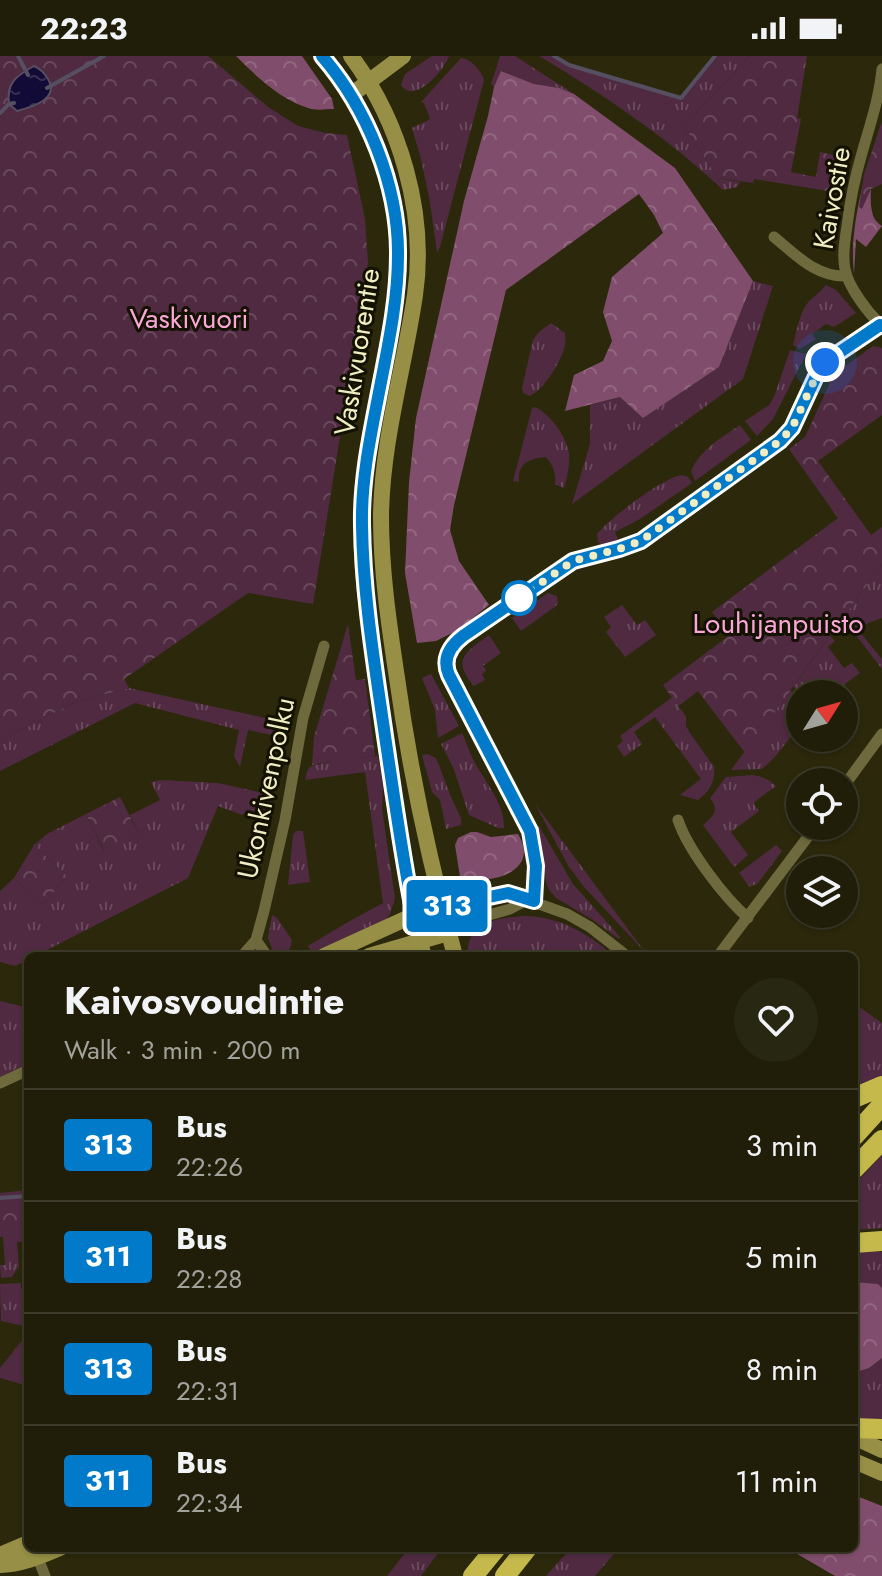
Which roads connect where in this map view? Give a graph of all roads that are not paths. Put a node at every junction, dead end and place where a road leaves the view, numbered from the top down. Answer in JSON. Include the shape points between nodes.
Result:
{"nodes":[{"id":1,"x":322,"y":56,"type":"edge"},
{"id":2,"x":403,"y":56,"type":"edge"},
{"id":3,"x":356,"y":57,"type":"edge"},
{"id":4,"x":882,"y":69,"type":"edge"},
{"id":5,"x":336,"y":72,"type":"junction"},
{"id":6,"x":370,"y":82,"type":"junction"},
{"id":7,"x":351,"y":95,"type":"junction"},
{"id":8,"x":774,"y":237,"type":"dead end"},
{"id":9,"x":847,"y":276,"type":"junction"},
{"id":10,"x":881,"y":324,"type":"edge"},
{"id":11,"x":324,"y":646,"type":"dead end"},
{"id":12,"x":882,"y":734,"type":"edge"},
{"id":13,"x":857,"y":768,"type":"edge"},
{"id":14,"x":678,"y":820,"type":"dead end"},
{"id":15,"x":806,"y":840,"type":"edge"},
{"id":16,"x":530,"y":900,"type":"junction"},
{"id":17,"x":442,"y":907,"type":"junction"},
{"id":18,"x":414,"y":915,"type":"junction"},
{"id":19,"x":748,"y":918,"type":"junction"},
{"id":20,"x":448,"y":933,"type":"junction"},
{"id":21,"x":256,"y":940,"type":"junction"},
{"id":22,"x":422,"y":948,"type":"edge"},
{"id":23,"x":247,"y":952,"type":"edge"},
{"id":24,"x":264,"y":952,"type":"edge"},
{"id":25,"x":333,"y":952,"type":"edge"},
{"id":26,"x":396,"y":952,"type":"edge"},
{"id":27,"x":454,"y":952,"type":"edge"},
{"id":28,"x":622,"y":952,"type":"edge"},
{"id":29,"x":721,"y":952,"type":"edge"},
{"id":30,"x":24,"y":1072,"type":"edge"},
{"id":31,"x":0,"y":1083,"type":"edge"},
{"id":32,"x":882,"y":1086,"type":"edge"},
{"id":33,"x":858,"y":1096,"type":"edge"},
{"id":34,"x":882,"y":1105,"type":"edge"},
{"id":35,"x":858,"y":1132,"type":"edge"},
{"id":36,"x":882,"y":1140,"type":"edge"},
{"id":37,"x":858,"y":1165,"type":"edge"},
{"id":38,"x":882,"y":1241,"type":"edge"},
{"id":39,"x":858,"y":1243,"type":"edge"},
{"id":40,"x":858,"y":1428,"type":"edge"},
{"id":41,"x":882,"y":1429,"type":"edge"},
{"id":42,"x":858,"y":1439,"type":"edge"},
{"id":43,"x":882,"y":1450,"type":"edge"},
{"id":44,"x":858,"y":1463,"type":"edge"},
{"id":45,"x":882,"y":1473,"type":"edge"},
{"id":46,"x":24,"y":1551,"type":"edge"},
{"id":47,"x":28,"y":1552,"type":"edge"},
{"id":48,"x":34,"y":1552,"type":"edge"},
{"id":49,"x":477,"y":1552,"type":"edge"},
{"id":50,"x":493,"y":1552,"type":"edge"},
{"id":51,"x":524,"y":1552,"type":"edge"},
{"id":52,"x":0,"y":1555,"type":"edge"},
{"id":53,"x":0,"y":1565,"type":"edge"},
{"id":54,"x":45,"y":1576,"type":"edge"},
{"id":55,"x":463,"y":1576,"type":"edge"},
{"id":56,"x":473,"y":1576,"type":"edge"},
{"id":57,"x":505,"y":1576,"type":"edge"}],
"edges":[{"from":1,"to":5,"type":"main road","name":"Vaskivuorentie"},
{"from":2,"to":6,"type":"main road"},
{"from":3,"to":5,"type":"main road"},
{"from":3,"to":6,"type":"main road","name":"Vaskivuorentie"},
{"from":4,"to":9,"type":"street","name":"Kaivostie","via":[[849,206]]},
{"from":5,"to":7,"type":"main road","name":"Vaskivuorentie"},
{"from":6,"to":7,"type":"main road"},
{"from":6,"to":17,"type":"main road","name":"Vaskivuorentie","via":[[411,184],[418,231],[415,293],[385,459],[381,516],[390,633],[413,782]]},
{"from":7,"to":18,"type":"main road","name":"Vaskivuorentie","via":[[384,167],[397,231],[397,285],[367,457],[362,549]]},
{"from":8,"to":9,"type":"street","via":[[814,270]]},
{"from":9,"to":10,"type":"street","name":"Kaivostie"},
{"from":10,"to":16,"type":"street","via":[[825,362],[792,428],[771,447],[641,541],[573,561],[450,650],[449,675],[530,831],[536,866]]},
{"from":11,"to":21,"type":"street","name":"Ukonkivenpolku","via":[[303,718]]},
{"from":12,"to":13,"type":"street"},
{"from":14,"to":19,"type":"street","via":[[707,869]]},
{"from":15,"to":19,"type":"street"},
{"from":16,"to":17,"type":"street","via":[[508,893]]},
{"from":16,"to":20,"type":"street"},
{"from":16,"to":28,"type":"street","via":[[578,920]]},
{"from":17,"to":18,"type":"main road"},
{"from":17,"to":20,"type":"main road","name":"Vaskivuorentie"},
{"from":18,"to":22,"type":"main road","name":"Vaskivuorentie"},
{"from":18,"to":25,"type":"main road"},
{"from":19,"to":29,"type":"street"},
{"from":20,"to":22,"type":"main road"},
{"from":20,"to":27,"type":"main road","name":"Vaskivuorentie"},
{"from":21,"to":23,"type":"street","name":"Ukonkivenpolku"},
{"from":21,"to":24,"type":"street"},
{"from":22,"to":26,"type":"main road"},
{"from":30,"to":31,"type":"street"},
{"from":32,"to":33,"type":"highway"},
{"from":34,"to":35,"type":"highway"},
{"from":36,"to":37,"type":"highway"},
{"from":38,"to":39,"type":"highway"},
{"from":40,"to":41,"type":"highway"},
{"from":42,"to":43,"type":"main road"},
{"from":44,"to":45,"type":"main road"},
{"from":46,"to":52,"type":"main road"},
{"from":47,"to":53,"type":"main road"},
{"from":48,"to":54,"type":"street"},
{"from":49,"to":55,"type":"highway"},
{"from":50,"to":56,"type":"highway"},
{"from":51,"to":57,"type":"highway"}]}
